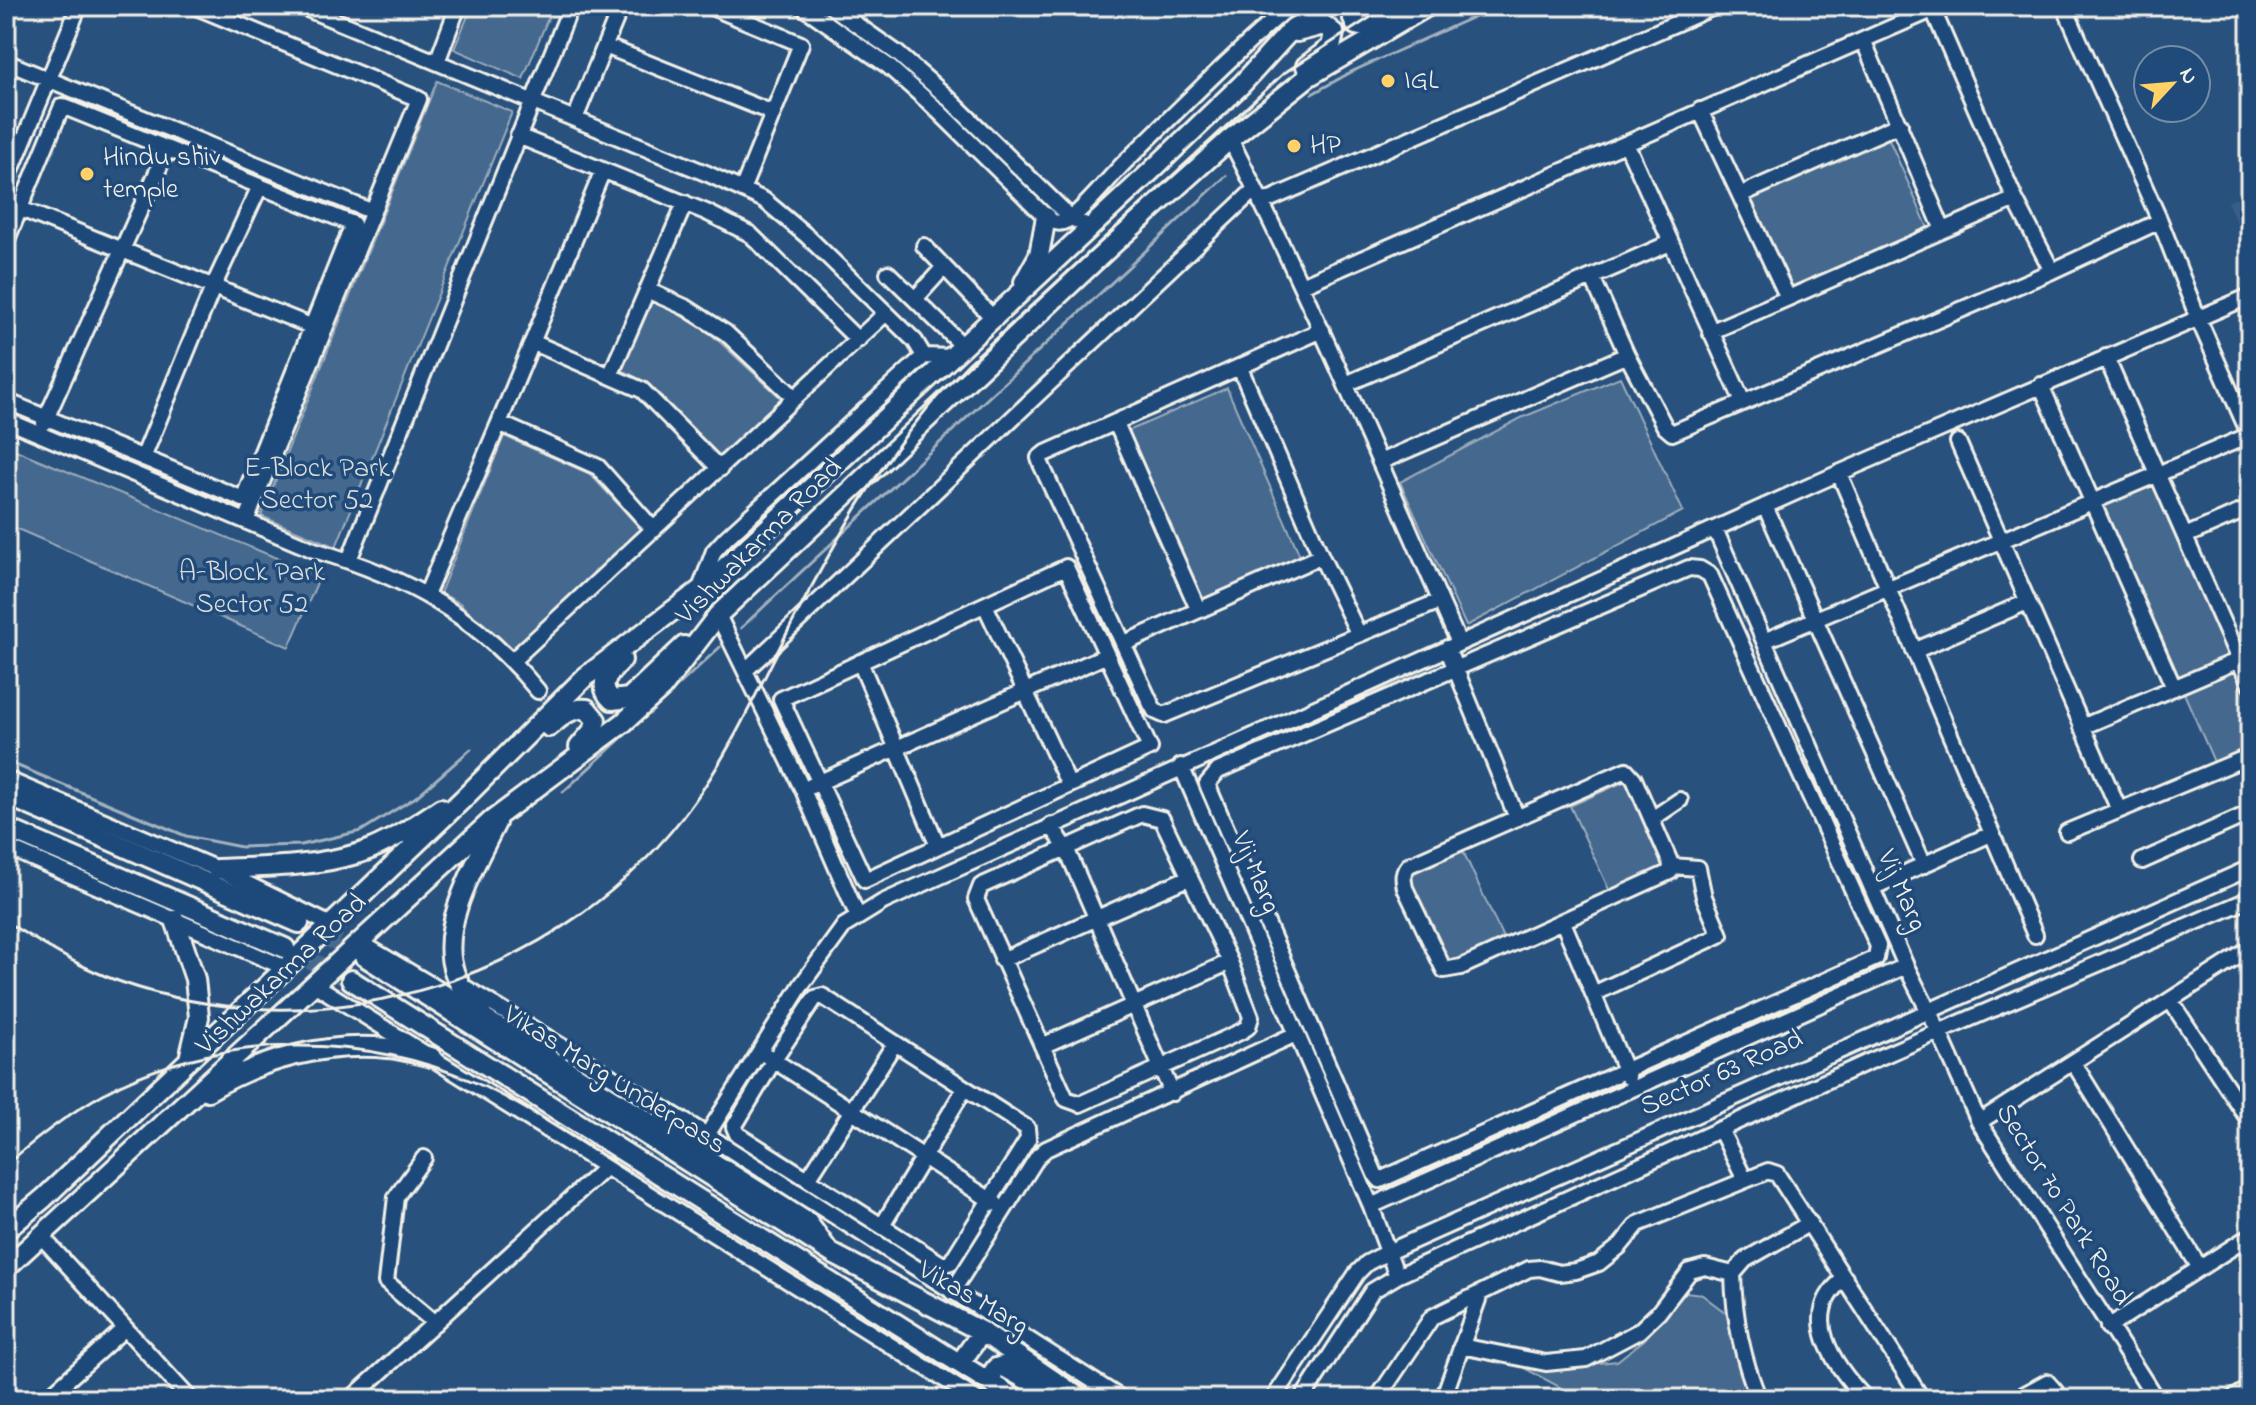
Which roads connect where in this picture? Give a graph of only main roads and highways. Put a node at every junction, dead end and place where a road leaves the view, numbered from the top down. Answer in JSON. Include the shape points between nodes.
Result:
{"nodes":[{"id":1,"x":1328,"y":6,"type":"edge"},
{"id":2,"x":1348,"y":6,"type":"edge"},
{"id":3,"x":1403,"y":6,"type":"edge"},
{"id":4,"x":1428,"y":6,"type":"edge"},
{"id":5,"x":1291,"y":31,"type":"junction"},
{"id":6,"x":1291,"y":90,"type":"junction"},
{"id":7,"x":1046,"y":217,"type":"road end"},
{"id":8,"x":1000,"y":313,"type":"junction"},
{"id":9,"x":713,"y":621,"type":"junction"},
{"id":10,"x":651,"y":625,"type":"junction"},
{"id":11,"x":504,"y":757,"type":"junction"},
{"id":12,"x":567,"y":763,"type":"junction"},
{"id":13,"x":6,"y":795,"type":"edge"},
{"id":14,"x":466,"y":795,"type":"junction"},
{"id":15,"x":501,"y":813,"type":"junction"},
{"id":16,"x":6,"y":828,"type":"edge"},
{"id":17,"x":217,"y":869,"type":"road end"},
{"id":18,"x":175,"y":920,"type":"road end"},
{"id":19,"x":299,"y":923,"type":"tunnel mouth"},
{"id":20,"x":285,"y":948,"type":"tunnel mouth"},
{"id":21,"x":361,"y":949,"type":"junction"},
{"id":22,"x":351,"y":980,"type":"tunnel mouth"},
{"id":23,"x":482,"y":1015,"type":"road end"},
{"id":24,"x":431,"y":1057,"type":"road end"},
{"id":25,"x":189,"y":1059,"type":"junction"},
{"id":26,"x":180,"y":1109,"type":"junction"},
{"id":27,"x":6,"y":1230,"type":"edge"},
{"id":28,"x":833,"y":1254,"type":"joint"},
{"id":29,"x":6,"y":1268,"type":"edge"},
{"id":30,"x":982,"y":1332,"type":"junction"},
{"id":31,"x":960,"y":1363,"type":"junction"},
{"id":32,"x":993,"y":1385,"type":"junction"},
{"id":33,"x":1016,"y":1399,"type":"edge"},
{"id":34,"x":1061,"y":1399,"type":"edge"},
{"id":35,"x":1081,"y":1399,"type":"edge"}],
"edges":[{"from":1,"to":5,"type":"main road","name":"Vishwakarma Road"},
{"from":2,"to":3,"type":"main road","via":[[1362,27]]},
{"from":4,"to":6,"type":"main road","name":"Vishwakarma Road"},
{"from":5,"to":6,"type":"main road","via":[[1324,25],[1334,36],[1331,47],[1294,75]]},
{"from":5,"to":8,"type":"main road","name":"Vishwakarma Road"},
{"from":6,"to":9,"type":"main road","name":"Vishwakarma Road","via":[[1110,247]]},
{"from":7,"to":8,"type":"main road","via":[[1035,266]]},
{"from":8,"to":10,"type":"main road","name":"Vishwakarma Road","via":[[700,590]]},
{"from":9,"to":10,"type":"main road","via":[[639,690],[612,700],[604,692],[607,676]]},
{"from":9,"to":12,"type":"main road","name":"Vishwakarma Road","via":[[662,688]]},
{"from":10,"to":11,"type":"main road","name":"Vishwakarma Road","via":[[585,677]]},
{"from":11,"to":12,"type":"main road","via":[[567,712],[587,709],[596,720],[594,729]]},
{"from":11,"to":14,"type":"main road","name":"Vishwakarma Road"},
{"from":12,"to":15,"type":"main road","name":"Vishwakarma Road"},
{"from":13,"to":19,"type":"main road"},
{"from":14,"to":17,"type":"main road","via":[[361,853],[308,864]]},
{"from":14,"to":25,"type":"main road","name":"Vishwakarma Road"},
{"from":15,"to":21,"type":"main road","name":"Vishwakarma Road"},
{"from":15,"to":23,"type":"main road","via":[[458,900],[451,945],[453,970]]},
{"from":16,"to":20,"type":"main road"},
{"from":18,"to":25,"type":"main road","via":[[195,979],[199,1017]]},
{"from":21,"to":26,"type":"main road","name":"Vishwakarma Road","via":[[314,984]]},
{"from":21,"to":28,"type":"main road","name":"Vikas Marg Underpass"},
{"from":22,"to":31,"type":"main road","name":"Vikas Marg Underpass"},
{"from":24,"to":26,"type":"main road","via":[[390,1048],[328,1047],[245,1073]]},
{"from":25,"to":27,"type":"main road","name":"Vishwakarma Road"},
{"from":26,"to":29,"type":"main road","name":"Vishwakarma Road"},
{"from":28,"to":30,"type":"main road","name":"Vikas Marg"},
{"from":30,"to":31,"type":"main road"},
{"from":30,"to":35,"type":"main road","name":"Vikas Marg"},
{"from":31,"to":32,"type":"main road"},
{"from":32,"to":33,"type":"main road"},
{"from":32,"to":34,"type":"main road","via":[[992,1374],[1002,1366]]}]}
